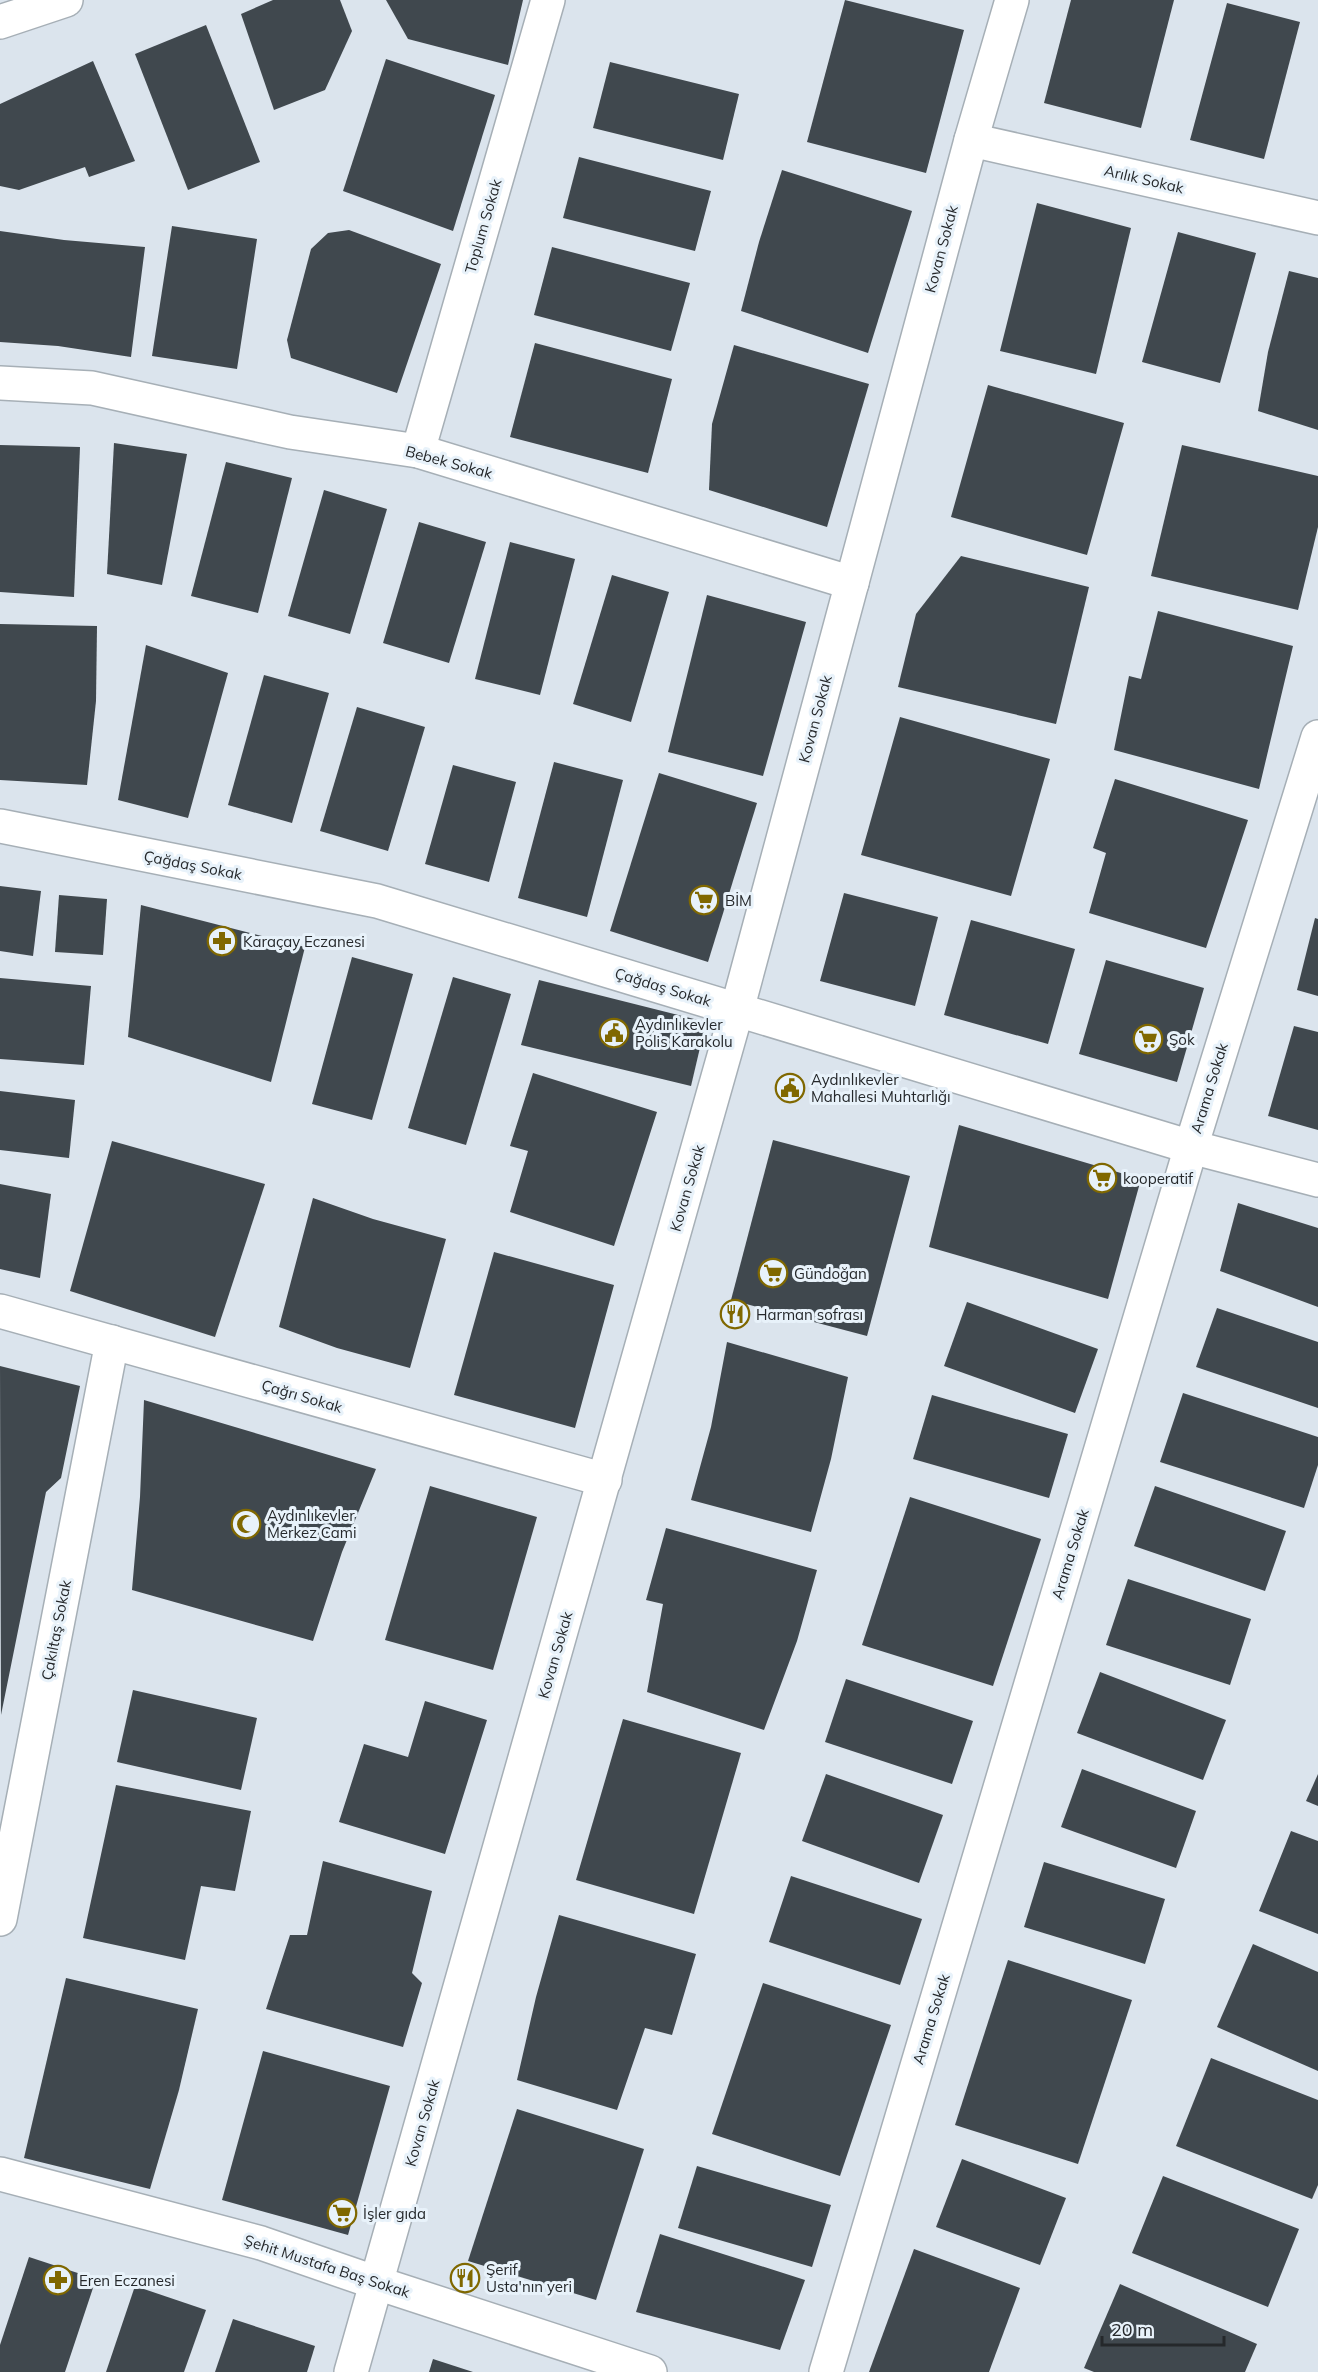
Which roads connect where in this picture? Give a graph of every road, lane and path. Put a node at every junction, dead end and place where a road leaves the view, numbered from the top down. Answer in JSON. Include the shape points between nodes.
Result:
{"nodes":[{"id":1,"x":66,"y":0,"type":"edge"},
{"id":2,"x":548,"y":0,"type":"edge"},
{"id":3,"x":1012,"y":0,"type":"edge"},
{"id":4,"x":0,"y":22,"type":"edge"},
{"id":5,"x":971,"y":140,"type":"junction"},
{"id":6,"x":1318,"y":218,"type":"edge"},
{"id":7,"x":0,"y":383,"type":"edge"},
{"id":8,"x":418,"y":451,"type":"junction"},
{"id":9,"x":852,"y":583,"type":"junction"},
{"id":10,"x":1318,"y":737,"type":"edge"},
{"id":11,"x":0,"y":826,"type":"edge"},
{"id":12,"x":737,"y":1010,"type":"junction"},
{"id":13,"x":1191,"y":1147,"type":"junction"},
{"id":14,"x":1318,"y":1180,"type":"edge"},
{"id":15,"x":0,"y":1311,"type":"edge"},
{"id":16,"x":112,"y":1342,"type":"junction"},
{"id":17,"x":604,"y":1480,"type":"junction"},
{"id":18,"x":14,"y":1770,"type":"edge"},
{"id":19,"x":0,"y":1918,"type":"edge"},
{"id":20,"x":0,"y":2174,"type":"edge"},
{"id":21,"x":377,"y":2283,"type":"junction"},
{"id":22,"x":351,"y":2372,"type":"edge"},
{"id":23,"x":650,"y":2372,"type":"edge"},
{"id":24,"x":826,"y":2372,"type":"edge"}],
"edges":[{"from":1,"to":4,"type":"street"},
{"from":2,"to":8,"type":"street","name":"Toplum Sokak"},
{"from":3,"to":5,"type":"street","name":"Kovan Sokak"},
{"from":5,"to":6,"type":"street","name":"Arılık Sokak"},
{"from":5,"to":9,"type":"street","name":"Kovan Sokak"},
{"from":7,"to":8,"type":"street","name":"Bebek Sokak","via":[[92,388],[290,432]]},
{"from":8,"to":9,"type":"street","name":"Bebek Sokak"},
{"from":9,"to":12,"type":"street","name":"Kovan Sokak"},
{"from":10,"to":13,"type":"street","name":"Arama Sokak"},
{"from":11,"to":12,"type":"street","name":"Çağdaş Sokak","via":[[377,901]]},
{"from":12,"to":13,"type":"street","name":"Çağdaş Sokak"},
{"from":12,"to":17,"type":"street","name":"Kovan Sokak"},
{"from":13,"to":14,"type":"street","name":"Çağdaş Sokak"},
{"from":13,"to":24,"type":"street","name":"Arama Sokak"},
{"from":15,"to":16,"type":"street","name":"Çağrı Sokak"},
{"from":16,"to":17,"type":"street","name":"Çağrı Sokak"},
{"from":16,"to":18,"type":"street","name":"Çakıltaş Sokak"},
{"from":17,"to":21,"type":"street","name":"Kovan Sokak"},
{"from":18,"to":19,"type":"street","name":"Çakıltaş Sokak"},
{"from":20,"to":21,"type":"street","name":"Şehit Mustafa Baş Sokak","via":[[261,2243]]},
{"from":21,"to":22,"type":"street","name":"Kovan Sokak"},
{"from":21,"to":23,"type":"street","name":"Şehit Mustafa Baş Sokak"}]}
